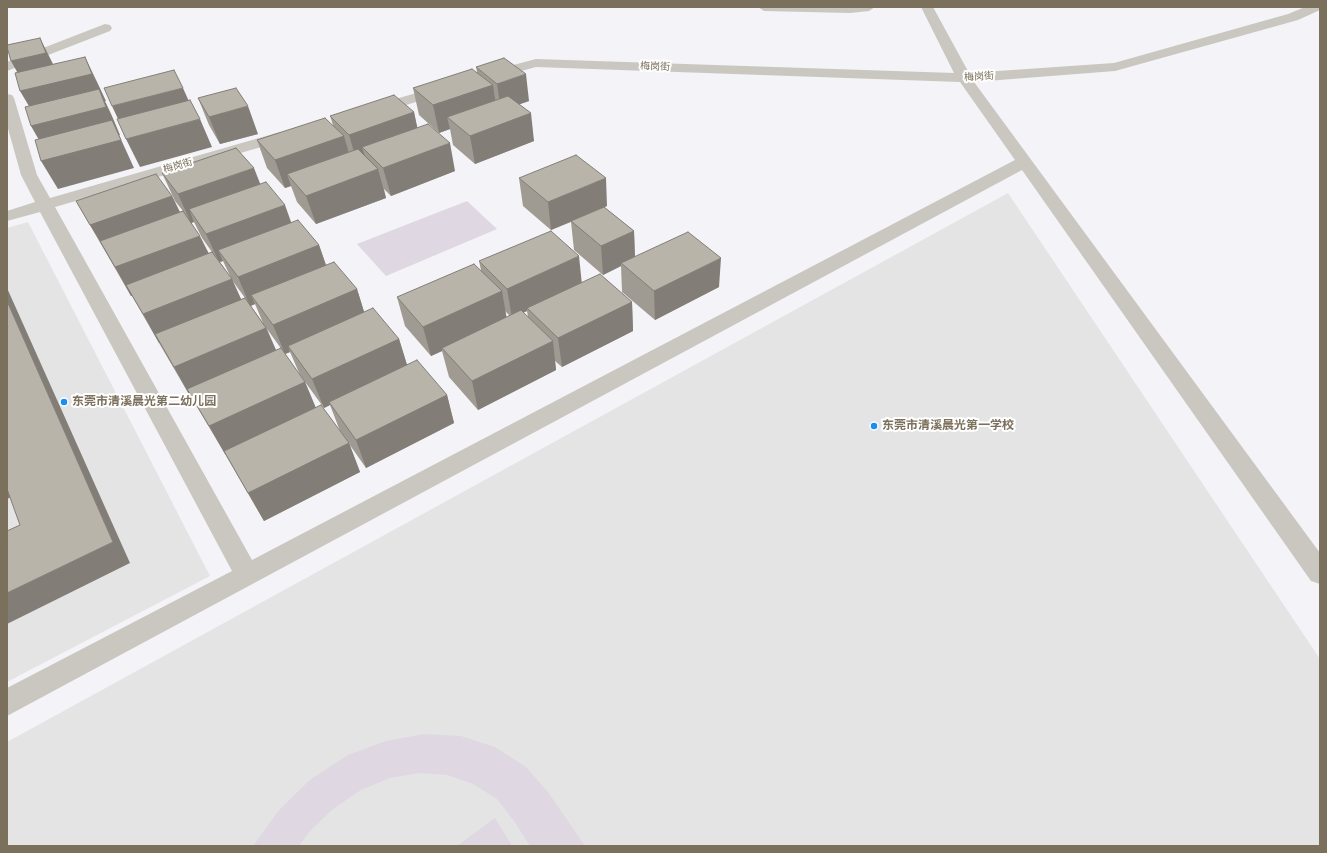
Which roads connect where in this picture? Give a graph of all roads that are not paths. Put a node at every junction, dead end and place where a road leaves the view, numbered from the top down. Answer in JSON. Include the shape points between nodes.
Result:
{"nodes":[{"id":1,"x":764,"y":7,"type":"edge"},
{"id":2,"x":869,"y":7,"type":"edge"},
{"id":3,"x":927,"y":7,"type":"edge"},
{"id":4,"x":1316,"y":7,"type":"edge"},
{"id":5,"x":106,"y":28,"type":"dead end"},
{"id":6,"x":7,"y":67,"type":"edge"},
{"id":7,"x":964,"y":78,"type":"junction"},
{"id":8,"x":474,"y":80,"type":"edge"},
{"id":9,"x":459,"y":85,"type":"edge"},
{"id":10,"x":7,"y":98,"type":"edge"},
{"id":11,"x":359,"y":114,"type":"edge"},
{"id":12,"x":298,"y":132,"type":"edge"},
{"id":13,"x":1024,"y":162,"type":"junction"},
{"id":14,"x":44,"y":205,"type":"junction"},
{"id":15,"x":7,"y":216,"type":"edge"},
{"id":16,"x":1320,"y":573,"type":"edge"},
{"id":17,"x":247,"y":575,"type":"junction"},
{"id":18,"x":7,"y":703,"type":"edge"}],
"edges":[{"from":1,"to":2,"type":"street"},
{"from":3,"to":7,"type":"street"},
{"from":4,"to":7,"type":"street","name":"梅岗街","via":[[1293,17],[1115,67]]},
{"from":5,"to":6,"type":"street"},
{"from":7,"to":8,"type":"street","name":"梅岗街","via":[[536,63]]},
{"from":7,"to":13,"type":"street"},
{"from":9,"to":11,"type":"street"},
{"from":10,"to":14,"type":"street","via":[[29,175]]},
{"from":12,"to":14,"type":"street","name":"梅岗街"},
{"from":13,"to":16,"type":"street"},
{"from":13,"to":17,"type":"street"},
{"from":14,"to":15,"type":"street","name":"梅岗街"},
{"from":14,"to":17,"type":"street"},
{"from":17,"to":18,"type":"street"}]}
